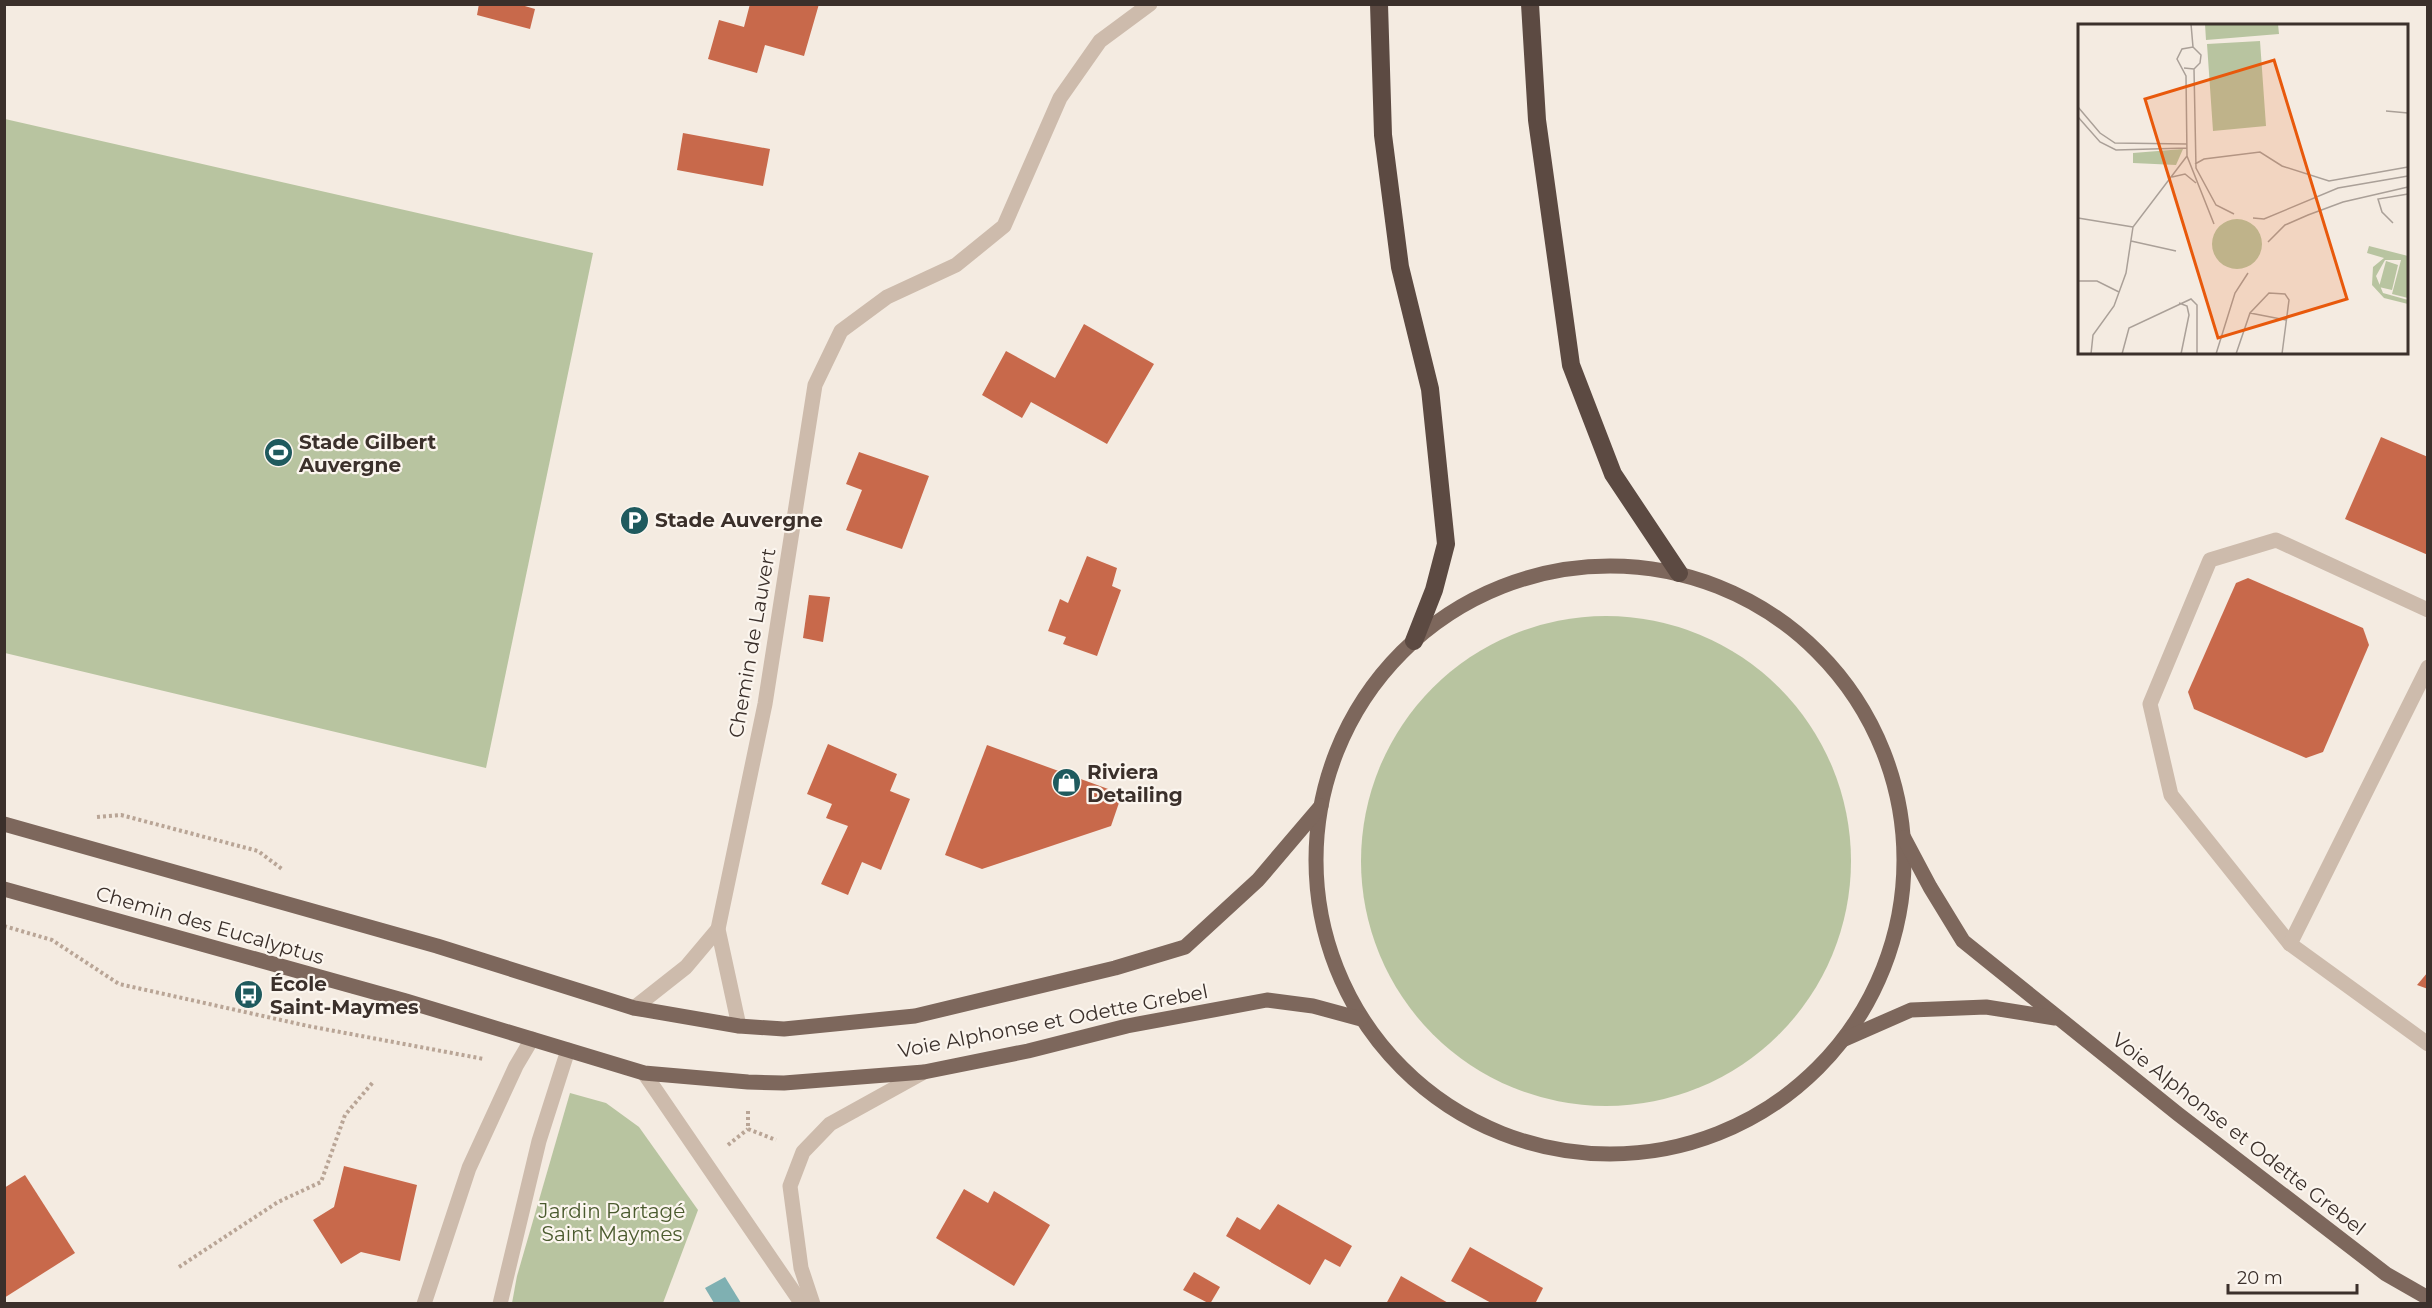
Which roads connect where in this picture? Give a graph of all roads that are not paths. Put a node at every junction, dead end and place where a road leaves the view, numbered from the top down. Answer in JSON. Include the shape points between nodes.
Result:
{"nodes":[{"id":1,"x":1150,"y":4,"type":"edge"},
{"id":2,"x":1379,"y":4,"type":"edge"},
{"id":3,"x":1530,"y":4,"type":"edge"},
{"id":4,"x":1679,"y":573,"type":"junction"},
{"id":5,"x":2427,"y":610,"type":"edge"},
{"id":6,"x":1414,"y":641,"type":"junction"},
{"id":7,"x":2427,"y":667,"type":"edge"},
{"id":8,"x":1321,"y":806,"type":"junction"},
{"id":9,"x":4,"y":824,"type":"edge"},
{"id":10,"x":1904,"y":838,"type":"junction"},
{"id":11,"x":4,"y":889,"type":"edge"},
{"id":12,"x":718,"y":929,"type":"junction"},
{"id":13,"x":2290,"y":944,"type":"junction"},
{"id":14,"x":633,"y":1008,"type":"junction"},
{"id":15,"x":2058,"y":1018,"type":"junction"},
{"id":16,"x":1361,"y":1019,"type":"junction"},
{"id":17,"x":739,"y":1026,"type":"junction"},
{"id":18,"x":532,"y":1039,"type":"junction"},
{"id":19,"x":1845,"y":1039,"type":"junction"},
{"id":20,"x":2427,"y":1044,"type":"edge"},
{"id":21,"x":568,"y":1050,"type":"junction"},
{"id":22,"x":924,"y":1072,"type":"junction"},
{"id":23,"x":644,"y":1073,"type":"junction"},
{"id":24,"x":2427,"y":1299,"type":"edge"},
{"id":25,"x":424,"y":1304,"type":"edge"},
{"id":26,"x":500,"y":1304,"type":"edge"},
{"id":27,"x":801,"y":1304,"type":"edge"},
{"id":28,"x":813,"y":1304,"type":"edge"}],
"edges":[{"from":1,"to":12,"type":"street","name":"Chemin de Lauvert","via":[[1100,41],[1060,98],[1004,225],[956,265],[887,297],[840,331],[815,385],[765,704]]},
{"from":2,"to":6,"type":"highway","via":[[1384,146],[1400,267],[1430,389],[1446,543],[1434,590]]},
{"from":3,"to":4,"type":"highway","via":[[1537,120],[1571,365],[1613,474]]},
{"from":4,"to":6,"type":"main road","via":[[1622,565],[1566,568],[1511,582],[1460,607]]},
{"from":4,"to":10,"type":"main road","via":[[1737,593],[1790,626],[1835,669],[1870,720],[1893,777]]},
{"from":5,"to":13,"type":"street","via":[[2276,540],[2210,560],[2164,669],[2150,704],[2171,795]]},
{"from":6,"to":8,"type":"main road","via":[[1381,676],[1354,716],[1334,759]]},
{"from":7,"to":13,"type":"street"},
{"from":8,"to":16,"type":"main road","via":[[1316,861],[1321,917],[1337,970]]},
{"from":8,"to":17,"type":"main road","name":"Chemin des Eucalyptus","via":[[1258,880],[1185,947],[1115,968],[915,1016],[784,1029]]},
{"from":9,"to":14,"type":"main road","name":"Chemin des Eucalyptus","via":[[437,946]]},
{"from":10,"to":15,"type":"main road","name":"Voie Alphonse et Odette Grebel","via":[[1963,941]]},
{"from":10,"to":19,"type":"main road","via":[[1901,909],[1881,978]]},
{"from":11,"to":18,"type":"main road","name":"Chemin des Eucalyptus"},
{"from":12,"to":14,"type":"street","name":"Chemin de Lauvert","via":[[686,967]]},
{"from":12,"to":17,"type":"street","name":"Chemin de Lauvert"},
{"from":13,"to":20,"type":"street"},
{"from":14,"to":17,"type":"main road","name":"Chemin des Eucalyptus"},
{"from":15,"to":19,"type":"main road","name":"Voie Alphonse et Odette Grebel","via":[[1986,1007],[1911,1010]]},
{"from":15,"to":24,"type":"main road","name":"Voie Alphonse et Odette Grebel","via":[[2386,1274]]},
{"from":16,"to":19,"type":"main road","via":[[1393,1060],[1430,1094],[1473,1122],[1520,1142],[1570,1154],[1621,1156],[1672,1149],[1737,1126],[1796,1089]]},
{"from":16,"to":22,"type":"main road","name":"Voie Alphonse et Odette Grebel","via":[[1313,1006],[1267,1000],[1127,1026]]},
{"from":18,"to":21,"type":"main road","name":"Chemin des Eucalyptus"},
{"from":18,"to":25,"type":"street","via":[[469,1168]]},
{"from":21,"to":23,"type":"main road","name":"Chemin des Eucalyptus"},
{"from":21,"to":26,"type":"street","via":[[539,1141]]},
{"from":22,"to":23,"type":"main road","name":"Voie Alphonse et Odette Grebel","via":[[784,1083]]},
{"from":22,"to":28,"type":"street","via":[[830,1124],[803,1152],[790,1186],[801,1268]]},
{"from":23,"to":27,"type":"street"}]}
